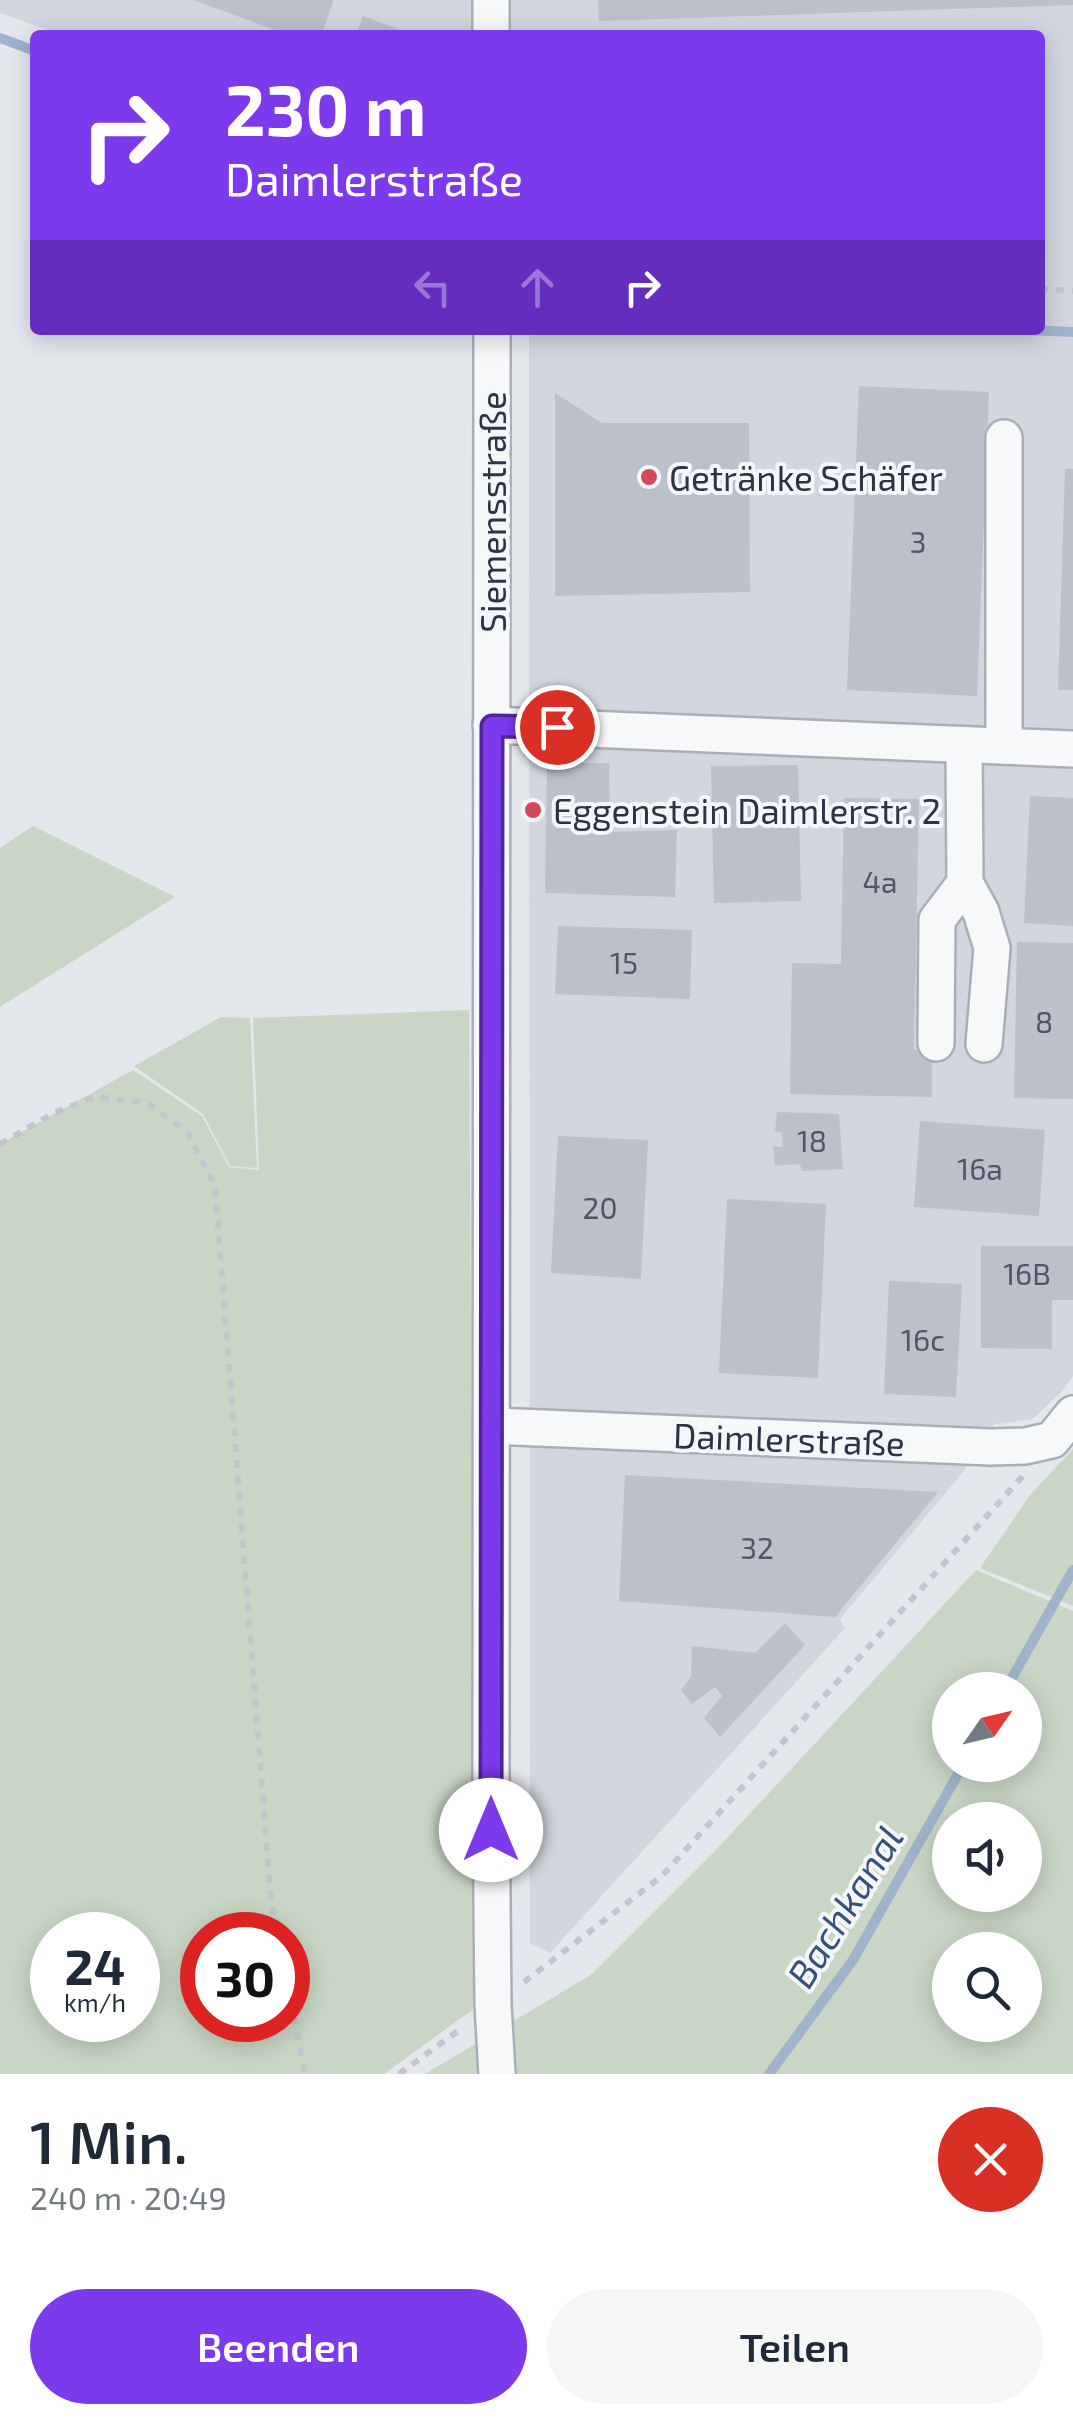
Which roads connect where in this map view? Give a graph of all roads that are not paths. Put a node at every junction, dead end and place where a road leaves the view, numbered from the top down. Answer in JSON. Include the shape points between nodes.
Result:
{"nodes":[{"id":1,"x":491,"y":0,"type":"edge"},
{"id":2,"x":491,"y":30,"type":"edge"},
{"id":3,"x":492,"y":335,"type":"edge"},
{"id":4,"x":1004,"y":438,"type":"dead end"},
{"id":5,"x":492,"y":726,"type":"junction"},
{"id":6,"x":964,"y":744,"type":"junction"},
{"id":7,"x":1004,"y":746,"type":"junction"},
{"id":8,"x":1073,"y":749,"type":"edge"},
{"id":9,"x":965,"y":882,"type":"junction"},
{"id":10,"x":936,"y":1043,"type":"dead end"},
{"id":11,"x":984,"y":1044,"type":"dead end"},
{"id":12,"x":492,"y":1426,"type":"junction"},
{"id":13,"x":1062,"y":1427,"type":"edge"},
{"id":14,"x":497,"y":2074,"type":"edge"}],
"edges":[{"from":1,"to":2,"type":"street"},
{"from":3,"to":5,"type":"street","name":"Siemensstraße"},
{"from":4,"to":7,"type":"street"},
{"from":5,"to":6,"type":"street"},
{"from":5,"to":12,"type":"street","name":"Siemensstraße"},
{"from":6,"to":7,"type":"street"},
{"from":6,"to":9,"type":"street"},
{"from":7,"to":8,"type":"street"},
{"from":9,"to":10,"type":"street","via":[[937,920]]},
{"from":9,"to":11,"type":"street","via":[[992,948]]},
{"from":12,"to":13,"type":"street","name":"Daimlerstraße","via":[[990,1447],[1025,1446]]},
{"from":12,"to":14,"type":"street","name":"Siemensstraße"}]}
